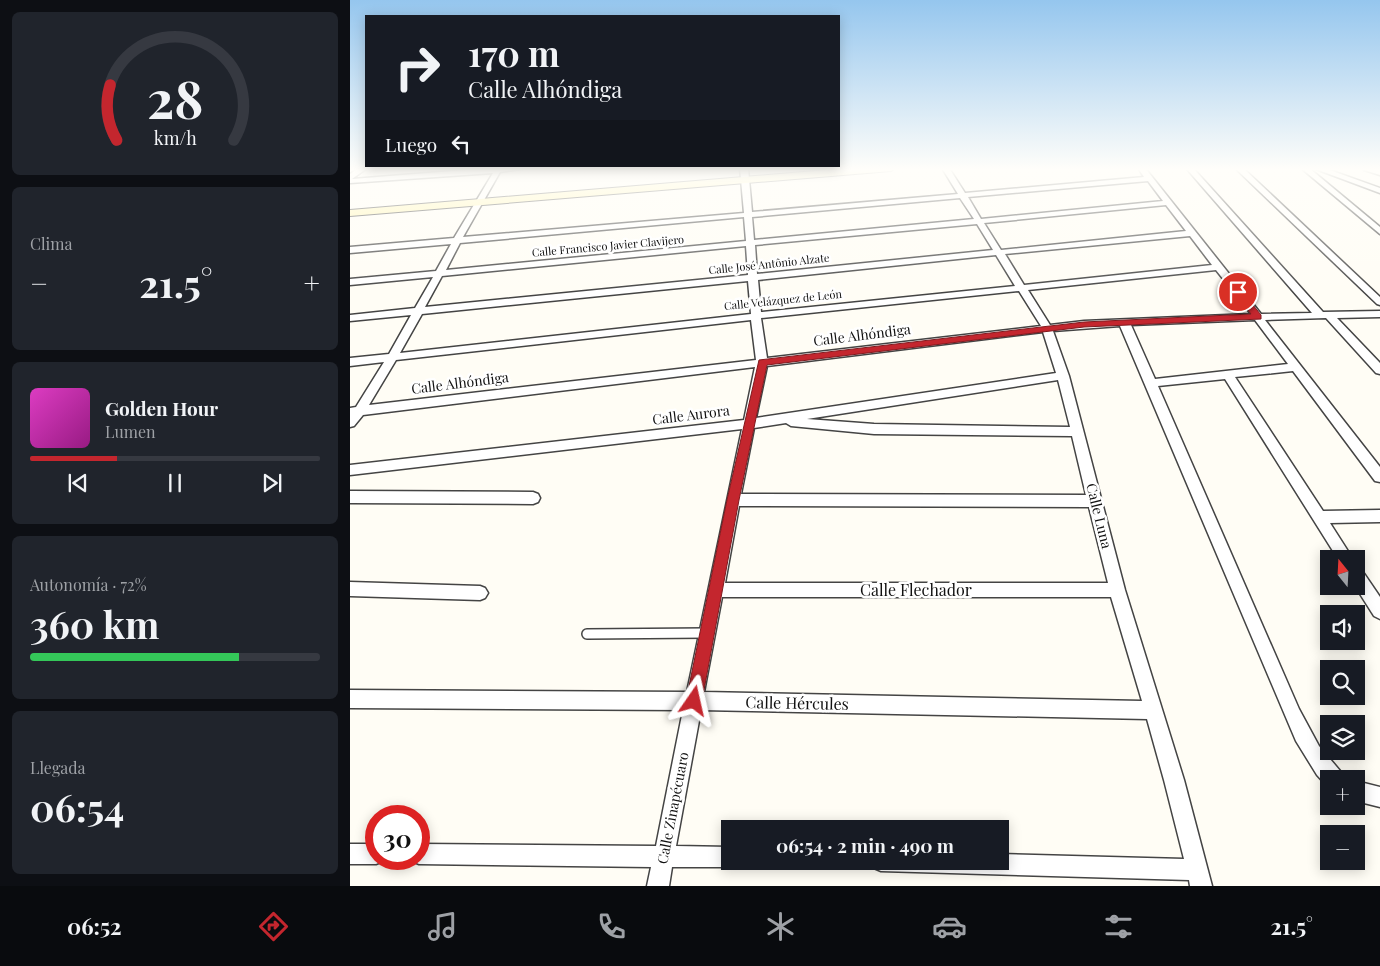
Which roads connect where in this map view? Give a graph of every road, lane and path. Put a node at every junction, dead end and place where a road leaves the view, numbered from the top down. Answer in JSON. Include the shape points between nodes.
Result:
{"nodes":[{"id":1,"x":393,"y":209,"type":"edge"},
{"id":2,"x":474,"y":209,"type":"edge"},
{"id":3,"x":748,"y":209,"type":"edge"},
{"id":4,"x":801,"y":209,"type":"edge"},
{"id":5,"x":972,"y":209,"type":"edge"},
{"id":6,"x":1102,"y":209,"type":"edge"},
{"id":7,"x":1173,"y":209,"type":"edge"},
{"id":8,"x":1227,"y":209,"type":"edge"},
{"id":9,"x":1282,"y":209,"type":"edge"},
{"id":10,"x":1353,"y":209,"type":"edge"},
{"id":11,"x":350,"y":213,"type":"edge"},
{"id":12,"x":748,"y":214,"type":"junction"},
{"id":13,"x":980,"y":221,"type":"junction"},
{"id":14,"x":1380,"y":231,"type":"edge"},
{"id":15,"x":1190,"y":233,"type":"junction"},
{"id":16,"x":457,"y":240,"type":"junction"},
{"id":17,"x":750,"y":244,"type":"junction"},
{"id":18,"x":350,"y":250,"type":"edge"},
{"id":19,"x":1000,"y":252,"type":"junction"},
{"id":20,"x":1219,"y":267,"type":"junction"},
{"id":21,"x":439,"y":274,"type":"junction"},
{"id":22,"x":754,"y":277,"type":"junction"},
{"id":23,"x":350,"y":282,"type":"edge"},
{"id":24,"x":1022,"y":287,"type":"junction"},
{"id":25,"x":1380,"y":302,"type":"edge"},
{"id":26,"x":418,"y":312,"type":"junction"},
{"id":27,"x":1324,"y":314,"type":"junction"},
{"id":28,"x":1380,"y":314,"type":"edge"},
{"id":29,"x":756,"y":316,"type":"junction"},
{"id":30,"x":1258,"y":317,"type":"junction"},
{"id":31,"x":350,"y":318,"type":"edge"},
{"id":32,"x":1124,"y":322,"type":"junction"},
{"id":33,"x":1047,"y":328,"type":"junction"},
{"id":34,"x":392,"y":357,"type":"junction"},
{"id":35,"x":350,"y":362,"type":"edge"},
{"id":36,"x":762,"y":362,"type":"junction"},
{"id":37,"x":1296,"y":367,"type":"junction"},
{"id":38,"x":1380,"y":370,"type":"edge"},
{"id":39,"x":1228,"y":375,"type":"junction"},
{"id":40,"x":1063,"y":376,"type":"junction"},
{"id":41,"x":1151,"y":383,"type":"junction"},
{"id":42,"x":355,"y":411,"type":"edge"},
{"id":43,"x":781,"y":420,"type":"junction"},
{"id":44,"x":350,"y":423,"type":"edge"},
{"id":45,"x":749,"y":423,"type":"junction"},
{"id":46,"x":1078,"y":432,"type":"junction"},
{"id":47,"x":350,"y":470,"type":"edge"},
{"id":48,"x":1380,"y":477,"type":"edge"},
{"id":49,"x":350,"y":497,"type":"edge"},
{"id":50,"x":533,"y":498,"type":"dead end"},
{"id":51,"x":733,"y":500,"type":"junction"},
{"id":52,"x":1096,"y":501,"type":"junction"},
{"id":53,"x":1380,"y":516,"type":"edge"},
{"id":54,"x":1319,"y":517,"type":"junction"},
{"id":55,"x":1340,"y":550,"type":"edge"},
{"id":56,"x":1365,"y":588,"type":"edge"},
{"id":57,"x":350,"y":590,"type":"edge"},
{"id":58,"x":715,"y":590,"type":"junction"},
{"id":59,"x":1117,"y":590,"type":"junction"},
{"id":60,"x":480,"y":594,"type":"dead end"},
{"id":61,"x":1380,"y":611,"type":"edge"},
{"id":62,"x":707,"y":633,"type":"junction"},
{"id":63,"x":587,"y":634,"type":"dead end"},
{"id":64,"x":350,"y":700,"type":"edge"},
{"id":65,"x":694,"y":701,"type":"junction"},
{"id":66,"x":1153,"y":710,"type":"junction"},
{"id":67,"x":1325,"y":770,"type":"edge"},
{"id":68,"x":1365,"y":794,"type":"edge"},
{"id":69,"x":1380,"y":798,"type":"edge"},
{"id":70,"x":350,"y":854,"type":"edge"},
{"id":71,"x":365,"y":854,"type":"edge"},
{"id":72,"x":430,"y":854,"type":"edge"},
{"id":73,"x":664,"y":855,"type":"junction"},
{"id":74,"x":721,"y":857,"type":"edge"},
{"id":75,"x":1009,"y":868,"type":"edge"},
{"id":76,"x":1199,"y":878,"type":"edge"},
{"id":77,"x":658,"y":886,"type":"edge"}],
"edges":[{"from":1,"to":11,"type":"street"},
{"from":2,"to":16,"type":"street"},
{"from":3,"to":12,"type":"street","name":"Calle Zinapécuaro"},
{"from":4,"to":12,"type":"street"},
{"from":5,"to":13,"type":"street","name":"Calle Luna"},
{"from":6,"to":13,"type":"street","name":"Calle Francisco Javier Clavijero"},
{"from":7,"to":15,"type":"street"},
{"from":8,"to":27,"type":"street"},
{"from":9,"to":25,"type":"street"},
{"from":10,"to":14,"type":"street"},
{"from":12,"to":16,"type":"street"},
{"from":12,"to":17,"type":"street","name":"Calle Zinapécuaro"},
{"from":13,"to":17,"type":"street","name":"Calle Francisco Javier Clavijero"},
{"from":13,"to":19,"type":"street","name":"Calle Luna"},
{"from":15,"to":19,"type":"street","name":"Calle José Antônio Alzate"},
{"from":15,"to":20,"type":"street"},
{"from":16,"to":18,"type":"street"},
{"from":16,"to":21,"type":"street"},
{"from":17,"to":21,"type":"street","name":"Calle Francisco Javier Clavijero"},
{"from":17,"to":22,"type":"street","name":"Calle Zinapécuaro"},
{"from":19,"to":22,"type":"street","name":"Calle José Antônio Alzate"},
{"from":19,"to":24,"type":"street","name":"Calle Luna"},
{"from":20,"to":24,"type":"street","name":"Calle Velázquez de León"},
{"from":20,"to":30,"type":"street"},
{"from":21,"to":23,"type":"street","name":"Calle Francisco Javier Clavijero"},
{"from":21,"to":26,"type":"street"},
{"from":22,"to":26,"type":"street","name":"Calle José Antônio Alzate"},
{"from":22,"to":29,"type":"street","name":"Calle Zinapécuaro"},
{"from":24,"to":29,"type":"street","name":"Calle Velázquez de León"},
{"from":24,"to":33,"type":"street","name":"Calle Luna"},
{"from":26,"to":31,"type":"street","name":"Calle José Antônio Alzate"},
{"from":26,"to":34,"type":"street"},
{"from":27,"to":28,"type":"street","name":"Calle Alhóndiga"},
{"from":27,"to":30,"type":"street","name":"Calle Alhóndiga"},
{"from":27,"to":38,"type":"street"},
{"from":29,"to":34,"type":"street","name":"Calle Velázquez de León"},
{"from":29,"to":36,"type":"street","name":"Calle Zinapécuaro"},
{"from":30,"to":32,"type":"street","name":"Calle Alhóndiga"},
{"from":30,"to":37,"type":"street"},
{"from":32,"to":33,"type":"street","name":"Calle Alhóndiga"},
{"from":32,"to":41,"type":"street"},
{"from":33,"to":36,"type":"street","name":"Calle Alhóndiga"},
{"from":33,"to":40,"type":"street","name":"Calle Luna"},
{"from":34,"to":35,"type":"street","name":"Calle Velázquez de León"},
{"from":34,"to":42,"type":"street"},
{"from":36,"to":42,"type":"street","name":"Calle Alhóndiga"},
{"from":36,"to":45,"type":"street","name":"Calle Zinapécuaro"},
{"from":37,"to":39,"type":"street"},
{"from":37,"to":48,"type":"street"},
{"from":39,"to":41,"type":"street"},
{"from":39,"to":54,"type":"street"},
{"from":40,"to":43,"type":"street","name":"Calle Aurora"},
{"from":40,"to":46,"type":"street","name":"Calle Luna"},
{"from":41,"to":67,"type":"street","via":[[1311,751]]},
{"from":42,"to":44,"type":"street"},
{"from":43,"to":45,"type":"street","name":"Calle Aurora"},
{"from":43,"to":46,"type":"street","via":[[874,429]]},
{"from":45,"to":47,"type":"street","name":"Calle Aurora"},
{"from":45,"to":51,"type":"street","name":"Calle Zinapécuaro"},
{"from":46,"to":52,"type":"street","name":"Calle Luna"},
{"from":49,"to":50,"type":"street"},
{"from":51,"to":52,"type":"street"},
{"from":51,"to":58,"type":"street","name":"Calle Zinapécuaro"},
{"from":52,"to":59,"type":"street","name":"Calle Luna"},
{"from":53,"to":54,"type":"street"},
{"from":54,"to":55,"type":"street"},
{"from":56,"to":61,"type":"street"},
{"from":57,"to":60,"type":"street"},
{"from":58,"to":59,"type":"street","name":"Calle Flechador"},
{"from":58,"to":62,"type":"street","name":"Calle Zinapécuaro"},
{"from":59,"to":66,"type":"street","name":"Calle Luna"},
{"from":62,"to":63,"type":"lane"},
{"from":62,"to":65,"type":"street","name":"Calle Zinapécuaro"},
{"from":64,"to":65,"type":"street","name":"Calle Hércules"},
{"from":65,"to":66,"type":"street","name":"Calle Hércules"},
{"from":65,"to":73,"type":"street","name":"Calle Zinapécuaro"},
{"from":66,"to":76,"type":"street","name":"Calle Luna"},
{"from":68,"to":69,"type":"street"},
{"from":70,"to":71,"type":"street"},
{"from":72,"to":73,"type":"street"},
{"from":73,"to":74,"type":"street"},
{"from":73,"to":77,"type":"street","name":"Calle Zinapécuaro"},
{"from":75,"to":76,"type":"street"}]}
